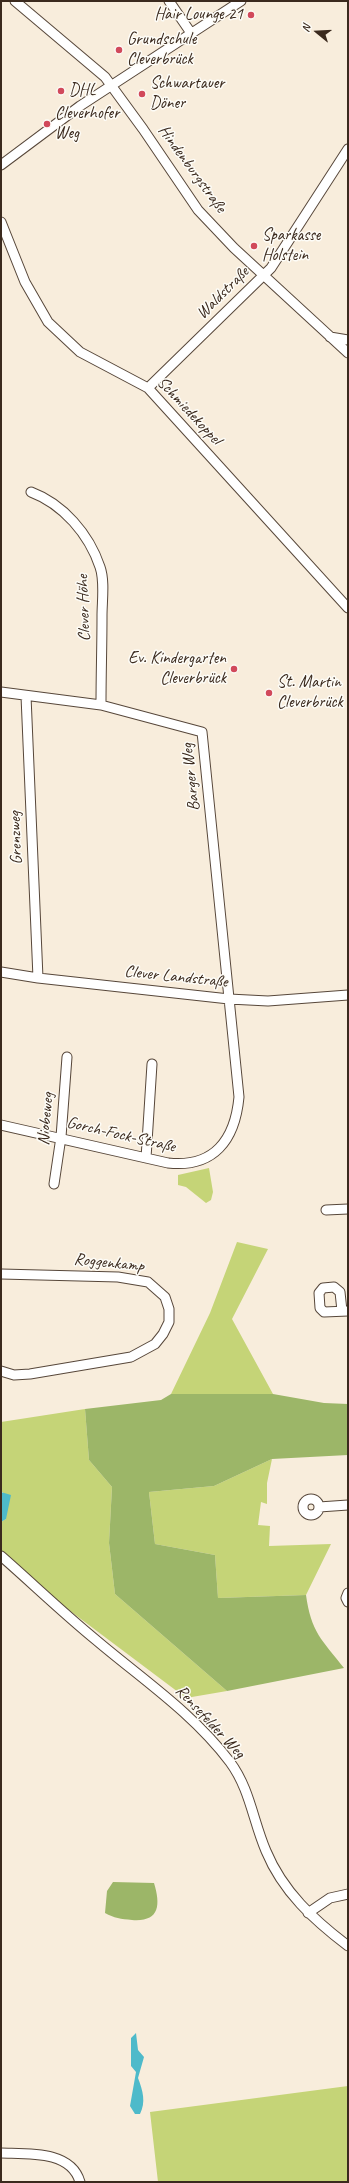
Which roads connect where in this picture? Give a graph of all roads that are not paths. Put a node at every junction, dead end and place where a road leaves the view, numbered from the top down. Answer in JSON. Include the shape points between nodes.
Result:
{"nodes":[{"id":1,"x":15,"y":1,"type":"edge"},
{"id":2,"x":169,"y":1,"type":"edge"},
{"id":3,"x":241,"y":1,"type":"edge"},
{"id":4,"x":191,"y":33,"type":"junction"},
{"id":5,"x":112,"y":86,"type":"junction"},
{"id":6,"x":348,"y":149,"type":"edge"},
{"id":7,"x":1,"y":165,"type":"edge"},
{"id":8,"x":1,"y":222,"type":"edge"},
{"id":9,"x":263,"y":276,"type":"junction"},
{"id":10,"x":329,"y":336,"type":"junction"},
{"id":11,"x":348,"y":340,"type":"edge"},
{"id":12,"x":348,"y":353,"type":"edge"},
{"id":13,"x":148,"y":388,"type":"junction"},
{"id":14,"x":31,"y":492,"type":"dead end"},
{"id":15,"x":348,"y":608,"type":"edge"},
{"id":16,"x":1,"y":692,"type":"edge"},
{"id":17,"x":26,"y":696,"type":"junction"},
{"id":18,"x":101,"y":705,"type":"junction"},
{"id":19,"x":1,"y":972,"type":"edge"},
{"id":20,"x":38,"y":978,"type":"junction"},
{"id":21,"x":348,"y":995,"type":"edge"},
{"id":22,"x":229,"y":999,"type":"junction"},
{"id":23,"x":67,"y":1057,"type":"dead end"},
{"id":24,"x":152,"y":1064,"type":"dead end"},
{"id":25,"x":1,"y":1125,"type":"edge"},
{"id":26,"x":61,"y":1137,"type":"junction"},
{"id":27,"x":146,"y":1158,"type":"junction"},
{"id":28,"x":54,"y":1184,"type":"dead end"},
{"id":29,"x":326,"y":1210,"type":"dead end"},
{"id":30,"x":348,"y":1210,"type":"edge"},
{"id":31,"x":1,"y":1274,"type":"edge"},
{"id":32,"x":1,"y":1371,"type":"edge"},
{"id":33,"x":348,"y":1505,"type":"edge"},
{"id":34,"x":319,"y":1506,"type":"dead end"},
{"id":35,"x":1,"y":1556,"type":"edge"},
{"id":36,"x":348,"y":1593,"type":"edge"},
{"id":37,"x":348,"y":1602,"type":"edge"},
{"id":38,"x":348,"y":1894,"type":"edge"},
{"id":39,"x":308,"y":1913,"type":"junction"},
{"id":40,"x":348,"y":1946,"type":"edge"},
{"id":41,"x":1,"y":2153,"type":"edge"},
{"id":42,"x":80,"y":2182,"type":"edge"}],
"edges":[{"from":1,"to":5,"type":"street","name":"Hindenburgstraße","via":[[105,77]]},
{"from":2,"to":4,"type":"street"},
{"from":3,"to":4,"type":"street"},
{"from":4,"to":5,"type":"street"},
{"from":5,"to":7,"type":"street","via":[[49,128]]},
{"from":5,"to":9,"type":"street","name":"Hindenburgstraße","via":[[198,210]]},
{"from":6,"to":9,"type":"street","name":"Waldstraße","via":[[271,268]]},
{"from":8,"to":13,"type":"street","name":"Schmiedekoppel","via":[[25,282],[48,322],[80,352]]},
{"from":9,"to":10,"type":"street","name":"Hindenburgstraße"},
{"from":9,"to":13,"type":"street","name":"Waldstraße"},
{"from":10,"to":11,"type":"street"},
{"from":10,"to":12,"type":"street","name":"Hindenburgstraße"},
{"from":13,"to":15,"type":"street","name":"Schmiedekoppel"},
{"from":14,"to":18,"type":"street","name":"Clever Höhe","via":[[45,497],[63,510],[84,536],[100,567]]},
{"from":16,"to":17,"type":"street","name":"Barger Weg"},
{"from":17,"to":18,"type":"street","name":"Barger Weg"},
{"from":17,"to":20,"type":"street","name":"Grenzweg"},
{"from":18,"to":22,"type":"street","name":"Barger Weg","via":[[202,732]]},
{"from":19,"to":20,"type":"street","name":"Clever Landstraße"},
{"from":20,"to":22,"type":"street","name":"Clever Landstraße"},
{"from":21,"to":22,"type":"street","name":"Clever Landstraße","via":[[268,1001]]},
{"from":22,"to":27,"type":"street","name":"Gorch-Fock-Straße","via":[[239,1097],[237,1117],[228,1140],[215,1154],[185,1165]]},
{"from":23,"to":26,"type":"street","name":"Niobeweg"},
{"from":24,"to":27,"type":"street"},
{"from":25,"to":26,"type":"street","name":"Gorch-Fock-Straße"},
{"from":26,"to":27,"type":"street","name":"Gorch-Fock-Straße"},
{"from":26,"to":28,"type":"street","name":"Niobeweg"},
{"from":29,"to":30,"type":"street"},
{"from":31,"to":32,"type":"street","name":"Roggenkamp","via":[[118,1277],[148,1282],[165,1296],[169,1322],[155,1344],[131,1357],[30,1374],[14,1375]]},
{"from":33,"to":34,"type":"street"},
{"from":35,"to":39,"type":"street","name":"Rensefelder Weg","via":[[96,1640],[179,1707],[230,1762],[246,1789],[265,1850],[274,1868],[282,1883]]},
{"from":36,"to":37,"type":"street"},
{"from":38,"to":39,"type":"street","via":[[330,1898]]},
{"from":39,"to":40,"type":"street","name":"Rensefelder Weg"},
{"from":41,"to":42,"type":"street","via":[[46,2154],[68,2165]]}]}
